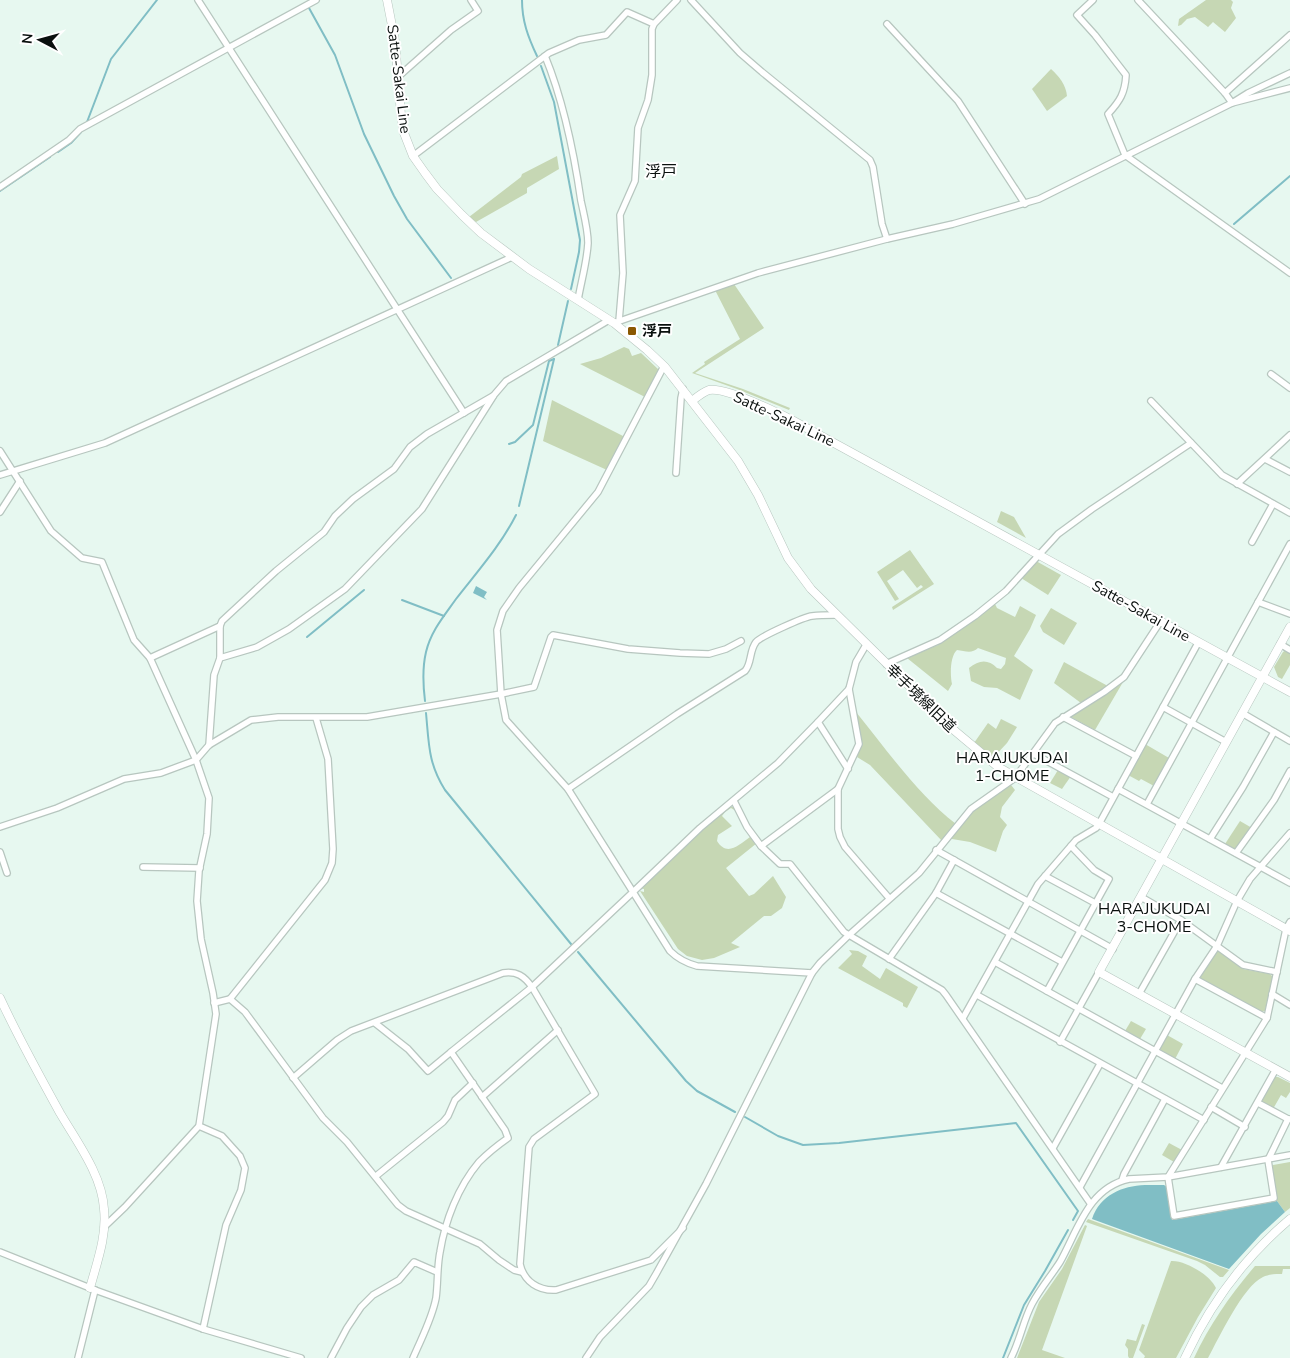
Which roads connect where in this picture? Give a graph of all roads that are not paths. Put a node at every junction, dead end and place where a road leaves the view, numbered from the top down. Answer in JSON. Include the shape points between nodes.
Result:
{"nodes":[{"id":1,"x":198,"y":0,"type":"edge"},
{"id":2,"x":316,"y":0,"type":"edge"},
{"id":3,"x":387,"y":0,"type":"edge"},
{"id":4,"x":471,"y":0,"type":"edge"},
{"id":5,"x":677,"y":0,"type":"edge"},
{"id":6,"x":691,"y":0,"type":"edge"},
{"id":7,"x":1093,"y":0,"type":"edge"},
{"id":8,"x":1138,"y":0,"type":"edge"},
{"id":9,"x":654,"y":24,"type":"junction"},
{"id":10,"x":887,"y":24,"type":"dead end"},
{"id":11,"x":1290,"y":35,"type":"edge"},
{"id":12,"x":229,"y":48,"type":"junction"},
{"id":13,"x":545,"y":56,"type":"junction"},
{"id":14,"x":1290,"y":73,"type":"edge"},
{"id":15,"x":398,"y":76,"type":"junction"},
{"id":16,"x":1290,"y":88,"type":"edge"},
{"id":17,"x":1225,"y":93,"type":"junction"},
{"id":18,"x":1232,"y":103,"type":"junction"},
{"id":19,"x":1125,"y":155,"type":"junction"},
{"id":20,"x":414,"y":156,"type":"junction"},
{"id":21,"x":0,"y":187,"type":"edge"},
{"id":22,"x":1025,"y":204,"type":"junction"},
{"id":23,"x":887,"y":239,"type":"junction"},
{"id":24,"x":512,"y":257,"type":"junction"},
{"id":25,"x":1290,"y":273,"type":"edge"},
{"id":26,"x":578,"y":300,"type":"junction"},
{"id":27,"x":397,"y":309,"type":"junction"},
{"id":28,"x":614,"y":321,"type":"junction"},
{"id":29,"x":664,"y":366,"type":"junction"},
{"id":30,"x":1271,"y":374,"type":"dead end"},
{"id":31,"x":1290,"y":388,"type":"edge"},
{"id":32,"x":683,"y":389,"type":"junction"},
{"id":33,"x":494,"y":396,"type":"junction"},
{"id":34,"x":692,"y":401,"type":"junction"},
{"id":35,"x":1151,"y":401,"type":"dead end"},
{"id":36,"x":464,"y":413,"type":"junction"},
{"id":37,"x":1290,"y":435,"type":"edge"},
{"id":38,"x":1191,"y":443,"type":"junction"},
{"id":39,"x":0,"y":451,"type":"edge"},
{"id":40,"x":1265,"y":459,"type":"junction"},
{"id":41,"x":13,"y":471,"type":"junction"},
{"id":42,"x":1290,"y":472,"type":"edge"},
{"id":43,"x":676,"y":474,"type":"dead end"},
{"id":44,"x":0,"y":475,"type":"edge"},
{"id":45,"x":20,"y":481,"type":"junction"},
{"id":46,"x":1237,"y":484,"type":"junction"},
{"id":47,"x":1273,"y":504,"type":"junction"},
{"id":48,"x":0,"y":512,"type":"edge"},
{"id":49,"x":1290,"y":513,"type":"edge"},
{"id":50,"x":1252,"y":542,"type":"dead end"},
{"id":51,"x":1290,"y":544,"type":"edge"},
{"id":52,"x":1039,"y":555,"type":"junction"},
{"id":53,"x":1258,"y":602,"type":"junction"},
{"id":54,"x":1290,"y":614,"type":"edge"},
{"id":55,"x":836,"y":615,"type":"junction"},
{"id":56,"x":1160,"y":622,"type":"junction"},
{"id":57,"x":220,"y":626,"type":"junction"},
{"id":58,"x":1290,"y":627,"type":"edge"},
{"id":59,"x":740,"y":641,"type":"dead end"},
{"id":60,"x":1198,"y":643,"type":"junction"},
{"id":61,"x":1280,"y":644,"type":"junction"},
{"id":62,"x":866,"y":646,"type":"junction"},
{"id":63,"x":1290,"y":650,"type":"edge"},
{"id":64,"x":150,"y":658,"type":"junction"},
{"id":65,"x":220,"y":658,"type":"junction"},
{"id":66,"x":1227,"y":658,"type":"junction"},
{"id":67,"x":886,"y":664,"type":"junction"},
{"id":68,"x":1261,"y":676,"type":"junction"},
{"id":69,"x":849,"y":689,"type":"junction"},
{"id":70,"x":1290,"y":692,"type":"edge"},
{"id":71,"x":501,"y":694,"type":"junction"},
{"id":72,"x":1163,"y":707,"type":"junction"},
{"id":73,"x":1242,"y":713,"type":"junction"},
{"id":74,"x":1063,"y":717,"type":"junction"},
{"id":75,"x":316,"y":718,"type":"junction"},
{"id":76,"x":818,"y":722,"type":"junction"},
{"id":77,"x":1192,"y":723,"type":"junction"},
{"id":78,"x":1274,"y":732,"type":"junction"},
{"id":79,"x":1290,"y":741,"type":"edge"},
{"id":80,"x":1226,"y":742,"type":"junction"},
{"id":81,"x":209,"y":745,"type":"junction"},
{"id":82,"x":1034,"y":754,"type":"junction"},
{"id":83,"x":1136,"y":756,"type":"junction"},
{"id":84,"x":196,"y":760,"type":"junction"},
{"id":85,"x":848,"y":770,"type":"junction"},
{"id":86,"x":1290,"y":771,"type":"edge"},
{"id":87,"x":1015,"y":778,"type":"junction"},
{"id":88,"x":568,"y":789,"type":"junction"},
{"id":89,"x":838,"y":789,"type":"junction"},
{"id":90,"x":1118,"y":789,"type":"junction"},
{"id":91,"x":1113,"y":797,"type":"junction"},
{"id":92,"x":734,"y":801,"type":"junction"},
{"id":93,"x":1146,"y":804,"type":"junction"},
{"id":94,"x":1181,"y":823,"type":"junction"},
{"id":95,"x":1098,"y":824,"type":"junction"},
{"id":96,"x":0,"y":827,"type":"edge"},
{"id":97,"x":1290,"y":833,"type":"edge"},
{"id":98,"x":1210,"y":839,"type":"junction"},
{"id":99,"x":761,"y":846,"type":"junction"},
{"id":100,"x":1071,"y":846,"type":"junction"},
{"id":101,"x":936,"y":850,"type":"junction"},
{"id":102,"x":0,"y":852,"type":"edge"},
{"id":103,"x":1236,"y":853,"type":"junction"},
{"id":104,"x":1162,"y":859,"type":"junction"},
{"id":105,"x":954,"y":860,"type":"junction"},
{"id":106,"x":143,"y":867,"type":"dead end"},
{"id":107,"x":1260,"y":867,"type":"junction"},
{"id":108,"x":200,"y":868,"type":"junction"},
{"id":109,"x":7,"y":873,"type":"dead end"},
{"id":110,"x":1045,"y":876,"type":"junction"},
{"id":111,"x":1290,"y":883,"type":"edge"},
{"id":112,"x":633,"y":892,"type":"junction"},
{"id":113,"x":936,"y":892,"type":"junction"},
{"id":114,"x":889,"y":898,"type":"junction"},
{"id":115,"x":1141,"y":898,"type":"junction"},
{"id":116,"x":1028,"y":901,"type":"junction"},
{"id":117,"x":1237,"y":901,"type":"junction"},
{"id":118,"x":1095,"y":903,"type":"junction"},
{"id":119,"x":1181,"y":920,"type":"junction"},
{"id":120,"x":1289,"y":927,"type":"edge"},
{"id":121,"x":1080,"y":930,"type":"junction"},
{"id":122,"x":1011,"y":933,"type":"junction"},
{"id":123,"x":848,"y":934,"type":"junction"},
{"id":124,"x":1217,"y":946,"type":"junction"},
{"id":125,"x":1113,"y":949,"type":"junction"},
{"id":126,"x":889,"y":959,"type":"junction"},
{"id":127,"x":995,"y":962,"type":"junction"},
{"id":128,"x":1062,"y":962,"type":"junction"},
{"id":129,"x":1099,"y":972,"type":"junction"},
{"id":130,"x":1277,"y":972,"type":"junction"},
{"id":131,"x":812,"y":973,"type":"junction"},
{"id":132,"x":1194,"y":979,"type":"junction"},
{"id":133,"x":532,"y":987,"type":"junction"},
{"id":134,"x":1047,"y":991,"type":"junction"},
{"id":135,"x":1139,"y":994,"type":"junction"},
{"id":136,"x":1272,"y":994,"type":"junction"},
{"id":137,"x":977,"y":995,"type":"junction"},
{"id":138,"x":0,"y":998,"type":"edge"},
{"id":139,"x":230,"y":999,"type":"junction"},
{"id":140,"x":1289,"y":1003,"type":"edge"},
{"id":141,"x":214,"y":1004,"type":"junction"},
{"id":142,"x":1079,"y":1008,"type":"junction"},
{"id":143,"x":1176,"y":1014,"type":"junction"},
{"id":144,"x":963,"y":1018,"type":"junction"},
{"id":145,"x":1267,"y":1018,"type":"junction"},
{"id":146,"x":375,"y":1023,"type":"junction"},
{"id":147,"x":558,"y":1030,"type":"junction"},
{"id":148,"x":1060,"y":1042,"type":"junction"},
{"id":149,"x":1155,"y":1050,"type":"junction"},
{"id":150,"x":451,"y":1052,"type":"junction"},
{"id":151,"x":1245,"y":1052,"type":"junction"},
{"id":152,"x":1100,"y":1064,"type":"junction"},
{"id":153,"x":1276,"y":1070,"type":"junction"},
{"id":154,"x":1289,"y":1074,"type":"edge"},
{"id":155,"x":293,"y":1078,"type":"junction"},
{"id":156,"x":473,"y":1083,"type":"junction"},
{"id":157,"x":1137,"y":1083,"type":"junction"},
{"id":158,"x":1222,"y":1088,"type":"junction"},
{"id":159,"x":482,"y":1097,"type":"junction"},
{"id":160,"x":1165,"y":1099,"type":"junction"},
{"id":161,"x":1258,"y":1103,"type":"junction"},
{"id":162,"x":1211,"y":1107,"type":"junction"},
{"id":163,"x":1289,"y":1119,"type":"edge"},
{"id":164,"x":1204,"y":1120,"type":"junction"},
{"id":165,"x":199,"y":1126,"type":"junction"},
{"id":166,"x":1245,"y":1127,"type":"junction"},
{"id":167,"x":1053,"y":1148,"type":"junction"},
{"id":168,"x":1290,"y":1156,"type":"edge"},
{"id":169,"x":1268,"y":1160,"type":"junction"},
{"id":170,"x":1221,"y":1167,"type":"junction"},
{"id":171,"x":376,"y":1176,"type":"junction"},
{"id":172,"x":1168,"y":1177,"type":"junction"},
{"id":173,"x":1122,"y":1180,"type":"junction"},
{"id":174,"x":1080,"y":1187,"type":"junction"},
{"id":175,"x":1090,"y":1203,"type":"junction"},
{"id":176,"x":1290,"y":1219,"type":"edge"},
{"id":177,"x":104,"y":1227,"type":"junction"},
{"id":178,"x":445,"y":1228,"type":"junction"},
{"id":179,"x":683,"y":1228,"type":"junction"},
{"id":180,"x":0,"y":1252,"type":"edge"},
{"id":181,"x":437,"y":1272,"type":"junction"},
{"id":182,"x":522,"y":1272,"type":"junction"},
{"id":183,"x":93,"y":1289,"type":"junction"},
{"id":184,"x":203,"y":1329,"type":"junction"},
{"id":185,"x":78,"y":1358,"type":"edge"},
{"id":186,"x":301,"y":1358,"type":"edge"},
{"id":187,"x":331,"y":1358,"type":"edge"},
{"id":188,"x":412,"y":1358,"type":"edge"},
{"id":189,"x":586,"y":1358,"type":"edge"},
{"id":190,"x":1011,"y":1358,"type":"edge"},
{"id":191,"x":1185,"y":1358,"type":"edge"}],
"edges":[{"from":1,"to":12,"type":"street"},
{"from":2,"to":12,"type":"street"},
{"from":3,"to":15,"type":"street","name":"Satte-Sakai Line"},
{"from":4,"to":15,"type":"street","via":[[478,11],[450,30]]},
{"from":5,"to":9,"type":"street"},
{"from":6,"to":23,"type":"street","via":[[740,53],[870,160]]},
{"from":7,"to":19,"type":"street","via":[[1077,15],[1126,75],[1120,101],[1108,114]]},
{"from":8,"to":17,"type":"street"},
{"from":9,"to":13,"type":"street","via":[[627,12],[606,34],[579,40]]},
{"from":9,"to":28,"type":"street","via":[[652,75],[648,100],[638,128],[635,181],[620,215],[623,274]]},
{"from":10,"to":22,"type":"street","via":[[958,101]]},
{"from":11,"to":17,"type":"street"},
{"from":12,"to":21,"type":"street","via":[[80,129],[64,144]]},
{"from":12,"to":27,"type":"street"},
{"from":13,"to":20,"type":"street"},
{"from":13,"to":26,"type":"street","via":[[561,101],[587,238]]},
{"from":14,"to":18,"type":"street"},
{"from":15,"to":20,"type":"street","name":"Satte-Sakai Line","via":[[404,134]]},
{"from":16,"to":18,"type":"street"},
{"from":17,"to":18,"type":"street"},
{"from":18,"to":19,"type":"street"},
{"from":19,"to":22,"type":"street"},
{"from":19,"to":25,"type":"street"},
{"from":20,"to":24,"type":"street","name":"Satte-Sakai Line","via":[[437,189],[462,215]]},
{"from":22,"to":23,"type":"street"},
{"from":23,"to":28,"type":"street","via":[[758,273]]},
{"from":24,"to":26,"type":"street","name":"Satte-Sakai Line"},
{"from":24,"to":27,"type":"street"},
{"from":26,"to":28,"type":"street","name":"Satte-Sakai Line"},
{"from":27,"to":36,"type":"street"},
{"from":27,"to":41,"type":"street","via":[[105,443]]},
{"from":28,"to":29,"type":"street","name":"Satte-Sakai Line"},
{"from":28,"to":33,"type":"street","via":[[506,381]]},
{"from":29,"to":32,"type":"street","name":"Satte-Sakai Line"},
{"from":29,"to":71,"type":"street","via":[[598,492],[503,611],[497,630]]},
{"from":30,"to":31,"type":"street"},
{"from":32,"to":34,"type":"street","name":"Satte-Sakai Line"},
{"from":32,"to":43,"type":"street"},
{"from":33,"to":36,"type":"street"},
{"from":33,"to":65,"type":"street","via":[[422,509],[345,589],[289,629],[257,647]]},
{"from":34,"to":52,"type":"street","name":"Satte-Sakai Line","via":[[708,390],[715,390],[770,410],[861,456]]},
{"from":34,"to":55,"type":"street","name":"幸手境線旧道","via":[[749,478],[788,558]]},
{"from":35,"to":38,"type":"street"},
{"from":36,"to":57,"type":"street","via":[[410,447],[394,468],[354,499],[324,532],[276,571]]},
{"from":37,"to":40,"type":"street"},
{"from":38,"to":46,"type":"street","via":[[1222,475]]},
{"from":38,"to":52,"type":"street","via":[[1074,522]]},
{"from":39,"to":41,"type":"street"},
{"from":40,"to":42,"type":"street"},
{"from":40,"to":46,"type":"street"},
{"from":41,"to":44,"type":"street"},
{"from":41,"to":45,"type":"street"},
{"from":45,"to":48,"type":"street"},
{"from":45,"to":64,"type":"street","via":[[51,531],[82,558],[102,562],[134,640]]},
{"from":46,"to":47,"type":"street"},
{"from":47,"to":49,"type":"street"},
{"from":47,"to":50,"type":"street"},
{"from":51,"to":53,"type":"street"},
{"from":52,"to":56,"type":"street","name":"Satte-Sakai Line"},
{"from":52,"to":67,"type":"street","via":[[1006,591],[974,616],[940,640]]},
{"from":53,"to":54,"type":"street"},
{"from":53,"to":66,"type":"street"},
{"from":55,"to":62,"type":"street","name":"幸手境線旧道"},
{"from":55,"to":88,"type":"street","via":[[803,618],[759,640],[745,671]]},
{"from":56,"to":60,"type":"street","name":"Satte-Sakai Line"},
{"from":56,"to":74,"type":"street","via":[[1124,677]]},
{"from":57,"to":64,"type":"street"},
{"from":57,"to":65,"type":"street"},
{"from":58,"to":61,"type":"street"},
{"from":59,"to":71,"type":"street","via":[[709,654],[680,654],[628,650],[553,635],[534,687]]},
{"from":60,"to":66,"type":"street","name":"Satte-Sakai Line"},
{"from":60,"to":72,"type":"street"},
{"from":61,"to":63,"type":"street"},
{"from":61,"to":68,"type":"street"},
{"from":62,"to":67,"type":"street","name":"幸手境線旧道"},
{"from":62,"to":69,"type":"street","via":[[856,662]]},
{"from":64,"to":84,"type":"street"},
{"from":65,"to":81,"type":"street","via":[[214,675]]},
{"from":66,"to":68,"type":"street","name":"Satte-Sakai Line"},
{"from":66,"to":77,"type":"street"},
{"from":67,"to":87,"type":"street","name":"幸手境線旧道","via":[[984,756]]},
{"from":68,"to":70,"type":"street","name":"Satte-Sakai Line"},
{"from":68,"to":73,"type":"street"},
{"from":69,"to":76,"type":"street"},
{"from":69,"to":85,"type":"street","via":[[859,744]]},
{"from":71,"to":75,"type":"street","via":[[367,717]]},
{"from":71,"to":88,"type":"street","via":[[506,720]]},
{"from":72,"to":77,"type":"street"},
{"from":72,"to":83,"type":"street"},
{"from":73,"to":78,"type":"street"},
{"from":73,"to":80,"type":"street"},
{"from":74,"to":82,"type":"street","via":[[1048,730]]},
{"from":74,"to":83,"type":"street"},
{"from":75,"to":81,"type":"street","via":[[278,716],[251,720]]},
{"from":75,"to":139,"type":"street","via":[[328,758],[332,863],[325,880]]},
{"from":76,"to":85,"type":"street"},
{"from":76,"to":92,"type":"street"},
{"from":77,"to":80,"type":"street"},
{"from":77,"to":93,"type":"street"},
{"from":78,"to":79,"type":"street"},
{"from":78,"to":98,"type":"street"},
{"from":80,"to":94,"type":"street"},
{"from":81,"to":84,"type":"street"},
{"from":82,"to":87,"type":"street"},
{"from":82,"to":91,"type":"street"},
{"from":83,"to":90,"type":"street"},
{"from":84,"to":96,"type":"street","via":[[161,773],[124,779],[57,808]]},
{"from":84,"to":108,"type":"street","via":[[209,798],[207,834]]},
{"from":85,"to":89,"type":"street"},
{"from":86,"to":103,"type":"street","via":[[1274,800]]},
{"from":87,"to":95,"type":"street","name":"幸手境線旧道"},
{"from":87,"to":101,"type":"street","via":[[971,809]]},
{"from":88,"to":112,"type":"street"},
{"from":89,"to":99,"type":"street"},
{"from":89,"to":114,"type":"street","via":[[840,837]]},
{"from":90,"to":91,"type":"street"},
{"from":90,"to":93,"type":"street"},
{"from":91,"to":95,"type":"street"},
{"from":92,"to":99,"type":"street"},
{"from":92,"to":112,"type":"street","via":[[700,828]]},
{"from":93,"to":94,"type":"street"},
{"from":94,"to":98,"type":"street"},
{"from":94,"to":104,"type":"street"},
{"from":95,"to":100,"type":"street"},
{"from":95,"to":104,"type":"street","name":"幸手境線旧道"},
{"from":97,"to":107,"type":"street"},
{"from":98,"to":103,"type":"street"},
{"from":99,"to":123,"type":"street","via":[[780,864],[790,864]]},
{"from":100,"to":110,"type":"street"},
{"from":100,"to":118,"type":"street","via":[[1094,870],[1109,879]]},
{"from":101,"to":105,"type":"street"},
{"from":101,"to":114,"type":"street","via":[[919,873]]},
{"from":102,"to":109,"type":"street"},
{"from":103,"to":107,"type":"street"},
{"from":104,"to":115,"type":"street"},
{"from":104,"to":117,"type":"street","name":"幸手境線旧道"},
{"from":105,"to":113,"type":"street"},
{"from":105,"to":116,"type":"street"},
{"from":106,"to":108,"type":"street"},
{"from":107,"to":111,"type":"street"},
{"from":107,"to":117,"type":"street"},
{"from":108,"to":141,"type":"street","via":[[197,901]]},
{"from":110,"to":116,"type":"street"},
{"from":110,"to":118,"type":"street"},
{"from":112,"to":131,"type":"street","via":[[670,951],[686,963]]},
{"from":112,"to":133,"type":"street"},
{"from":113,"to":122,"type":"street"},
{"from":113,"to":126,"type":"street"},
{"from":114,"to":123,"type":"street"},
{"from":115,"to":119,"type":"street"},
{"from":115,"to":125,"type":"street"},
{"from":116,"to":121,"type":"street"},
{"from":116,"to":122,"type":"street"},
{"from":117,"to":120,"type":"street","name":"幸手境線旧道"},
{"from":117,"to":124,"type":"street"},
{"from":118,"to":121,"type":"street"},
{"from":119,"to":124,"type":"street"},
{"from":119,"to":135,"type":"street"},
{"from":120,"to":130,"type":"street"},
{"from":121,"to":125,"type":"street"},
{"from":121,"to":128,"type":"street"},
{"from":122,"to":127,"type":"street"},
{"from":122,"to":128,"type":"street"},
{"from":123,"to":126,"type":"street"},
{"from":123,"to":131,"type":"street"},
{"from":124,"to":130,"type":"street","via":[[1243,965]]},
{"from":124,"to":132,"type":"street"},
{"from":125,"to":129,"type":"street"},
{"from":126,"to":144,"type":"street","via":[[942,990]]},
{"from":127,"to":134,"type":"street"},
{"from":127,"to":137,"type":"street"},
{"from":128,"to":134,"type":"street"},
{"from":129,"to":135,"type":"street"},
{"from":129,"to":142,"type":"street"},
{"from":130,"to":136,"type":"street"},
{"from":131,"to":179,"type":"street"},
{"from":132,"to":143,"type":"street"},
{"from":132,"to":145,"type":"street"},
{"from":133,"to":146,"type":"street","via":[[520,974],[503,973]]},
{"from":133,"to":147,"type":"street"},
{"from":133,"to":150,"type":"street"},
{"from":134,"to":142,"type":"street"},
{"from":135,"to":143,"type":"street"},
{"from":136,"to":140,"type":"street"},
{"from":136,"to":145,"type":"street"},
{"from":137,"to":144,"type":"street"},
{"from":137,"to":148,"type":"street"},
{"from":138,"to":177,"type":"street","via":[[90,1165],[101,1194]]},
{"from":139,"to":141,"type":"street"},
{"from":139,"to":155,"type":"street","via":[[245,1012]]},
{"from":141,"to":165,"type":"street","via":[[216,1014]]},
{"from":142,"to":148,"type":"street"},
{"from":142,"to":149,"type":"street"},
{"from":143,"to":149,"type":"street"},
{"from":143,"to":151,"type":"street"},
{"from":144,"to":167,"type":"street"},
{"from":145,"to":151,"type":"street"},
{"from":146,"to":150,"type":"street","via":[[408,1048],[428,1071]]},
{"from":146,"to":155,"type":"street","via":[[337,1040]]},
{"from":147,"to":159,"type":"street"},
{"from":147,"to":182,"type":"street","via":[[596,1094],[530,1142]]},
{"from":148,"to":152,"type":"street"},
{"from":149,"to":157,"type":"street"},
{"from":149,"to":158,"type":"street"},
{"from":150,"to":156,"type":"street"},
{"from":151,"to":153,"type":"street"},
{"from":151,"to":158,"type":"street"},
{"from":152,"to":157,"type":"street"},
{"from":152,"to":167,"type":"street"},
{"from":153,"to":154,"type":"street"},
{"from":153,"to":161,"type":"street"},
{"from":155,"to":171,"type":"street","via":[[323,1118]]},
{"from":156,"to":159,"type":"street"},
{"from":156,"to":171,"type":"street","via":[[455,1100],[443,1122]]},
{"from":157,"to":160,"type":"street"},
{"from":157,"to":174,"type":"street"},
{"from":158,"to":162,"type":"street"},
{"from":159,"to":178,"type":"street","via":[[508,1138],[479,1162],[466,1180]]},
{"from":160,"to":164,"type":"street"},
{"from":160,"to":173,"type":"street"},
{"from":161,"to":163,"type":"street"},
{"from":161,"to":166,"type":"street"},
{"from":162,"to":164,"type":"street"},
{"from":162,"to":166,"type":"street"},
{"from":163,"to":169,"type":"street"},
{"from":164,"to":172,"type":"street"},
{"from":165,"to":177,"type":"street"},
{"from":165,"to":184,"type":"street","via":[[222,1136],[240,1156],[245,1168],[241,1190],[226,1225]]},
{"from":166,"to":170,"type":"street"},
{"from":167,"to":174,"type":"street"},
{"from":168,"to":169,"type":"street"},
{"from":169,"to":170,"type":"street"},
{"from":169,"to":172,"type":"street","via":[[1274,1198],[1174,1216]]},
{"from":170,"to":172,"type":"street"},
{"from":171,"to":178,"type":"street","via":[[398,1205]]},
{"from":172,"to":173,"type":"street"},
{"from":173,"to":175,"type":"street"},
{"from":174,"to":175,"type":"street"},
{"from":175,"to":190,"type":"street","via":[[1060,1262],[1032,1305]]},
{"from":176,"to":191,"type":"street","via":[[1260,1246],[1230,1282],[1201,1325]]},
{"from":177,"to":183,"type":"street"},
{"from":178,"to":181,"type":"street"},
{"from":178,"to":182,"type":"street","via":[[480,1244],[514,1270]]},
{"from":179,"to":182,"type":"street","via":[[651,1260],[556,1290],[537,1287]]},
{"from":179,"to":189,"type":"street","via":[[649,1286],[600,1337]]},
{"from":180,"to":183,"type":"street"},
{"from":181,"to":187,"type":"street","via":[[414,1262],[399,1280],[373,1295],[347,1328]]},
{"from":181,"to":188,"type":"street","via":[[436,1298]]},
{"from":183,"to":184,"type":"street"},
{"from":183,"to":185,"type":"street"},
{"from":184,"to":186,"type":"street"}]}
